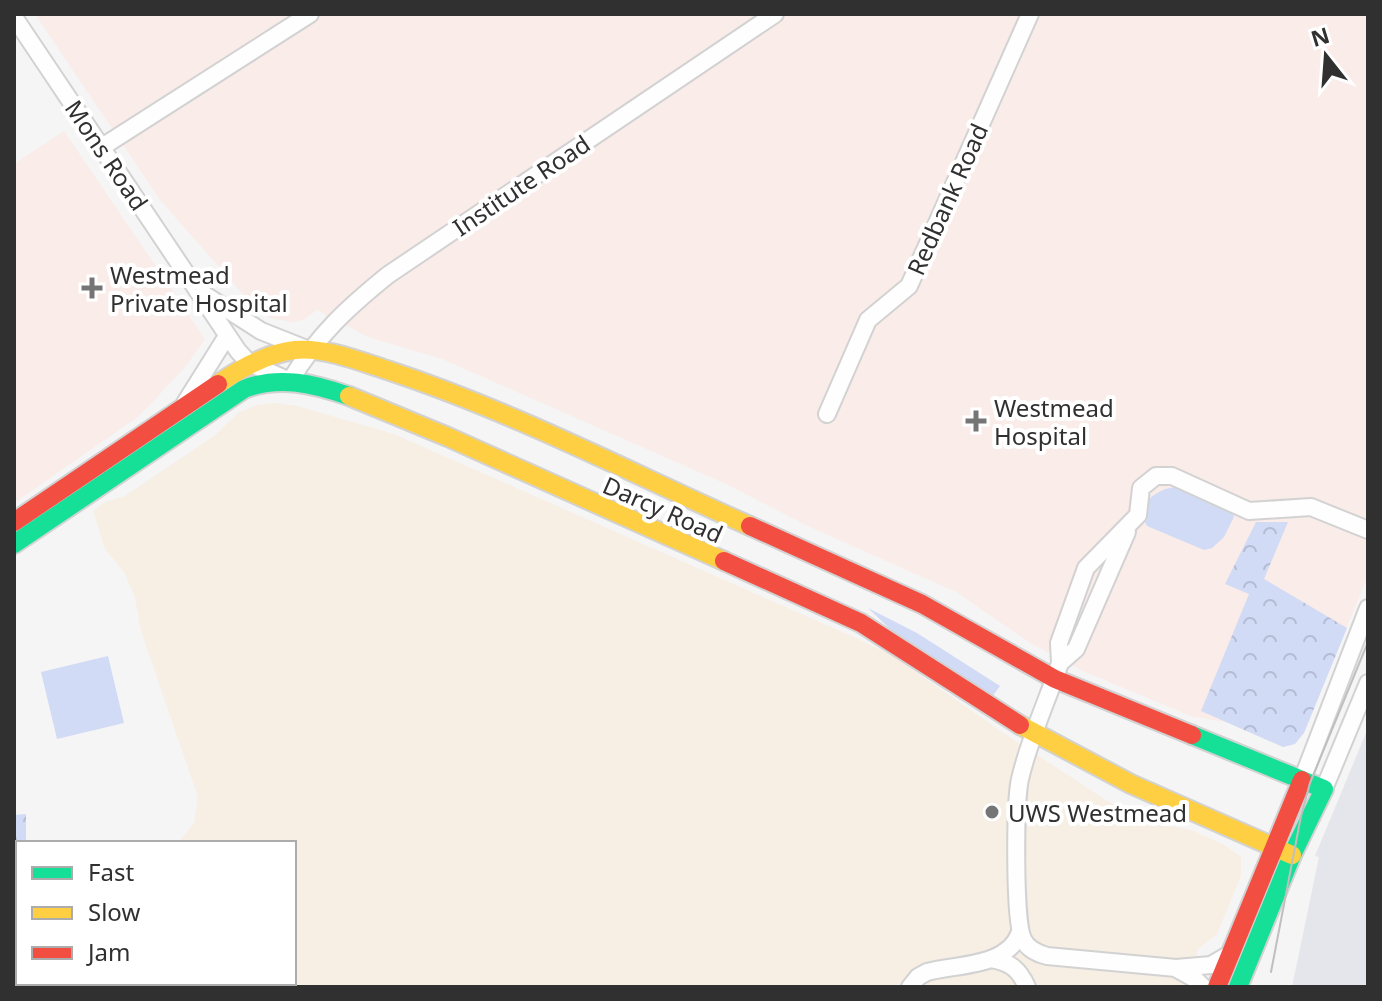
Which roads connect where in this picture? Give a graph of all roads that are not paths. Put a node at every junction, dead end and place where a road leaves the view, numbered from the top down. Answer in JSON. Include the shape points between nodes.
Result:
{"nodes":[{"id":1,"x":310,"y":14,"type":"edge"},
{"id":2,"x":775,"y":14,"type":"edge"},
{"id":3,"x":1030,"y":14,"type":"edge"},
{"id":4,"x":14,"y":17,"type":"edge"},
{"id":5,"x":102,"y":147,"type":"junction"},
{"id":6,"x":201,"y":292,"type":"junction"},
{"id":7,"x":227,"y":336,"type":"junction"},
{"id":8,"x":309,"y":350,"type":"junction"},
{"id":9,"x":249,"y":363,"type":"junction"},
{"id":10,"x":290,"y":381,"type":"junction"},
{"id":11,"x":182,"y":408,"type":"junction"},
{"id":12,"x":827,"y":414,"type":"dead end"},
{"id":13,"x":135,"y":464,"type":"junction"},
{"id":14,"x":59,"y":492,"type":"junction"},
{"id":15,"x":14,"y":522,"type":"edge"},
{"id":16,"x":1368,"y":530,"type":"edge"},
{"id":17,"x":14,"y":544,"type":"edge"},
{"id":18,"x":1368,"y":608,"type":"edge"},
{"id":19,"x":1058,"y":671,"type":"junction"},
{"id":20,"x":1368,"y":683,"type":"edge"},
{"id":21,"x":1036,"y":734,"type":"junction"},
{"id":22,"x":1302,"y":780,"type":"junction"},
{"id":23,"x":1324,"y":789,"type":"junction"},
{"id":24,"x":1284,"y":852,"type":"junction"},
{"id":25,"x":1020,"y":932,"type":"junction"},
{"id":26,"x":1230,"y":954,"type":"junction"},
{"id":27,"x":1047,"y":956,"type":"junction"},
{"id":28,"x":991,"y":959,"type":"junction"},
{"id":29,"x":1176,"y":968,"type":"junction"},
{"id":30,"x":1239,"y":985,"type":"edge"},
{"id":31,"x":910,"y":987,"type":"edge"},
{"id":32,"x":1029,"y":987,"type":"edge"},
{"id":33,"x":1203,"y":987,"type":"edge"},
{"id":34,"x":1217,"y":987,"type":"edge"}],
"edges":[{"from":1,"to":5,"type":"street"},
{"from":2,"to":8,"type":"street","name":"Institute Road","via":[[388,275]]},
{"from":3,"to":12,"type":"street","name":"Redbank Road","via":[[909,286],[868,320]]},
{"from":4,"to":5,"type":"street","name":"Mons Road"},
{"from":5,"to":6,"type":"street","name":"Mons Road"},
{"from":6,"to":7,"type":"street","name":"Mons Road"},
{"from":6,"to":8,"type":"street","name":"Mons Road","via":[[261,331]]},
{"from":7,"to":9,"type":"street","name":"Mons Road"},
{"from":7,"to":11,"type":"street"},
{"from":8,"to":9,"type":"street","name":"Darcy Road"},
{"from":8,"to":10,"type":"street","name":"Institute Road"},
{"from":8,"to":19,"type":"street","name":"Darcy Road","via":[[399,373],[503,413]]},
{"from":9,"to":10,"type":"street","name":"Mons Road"},
{"from":9,"to":11,"type":"street","name":"Darcy Road"},
{"from":10,"to":13,"type":"street","name":"Darcy Road","via":[[244,389]]},
{"from":10,"to":21,"type":"street","name":"Darcy Road","via":[[380,408],[838,613],[900,644]]},
{"from":11,"to":14,"type":"street","name":"Darcy Road"},
{"from":13,"to":14,"type":"street","via":[[112,466]]},
{"from":13,"to":17,"type":"street","name":"Darcy Road"},
{"from":14,"to":15,"type":"street","name":"Darcy Road"},
{"from":16,"to":19,"type":"street","via":[[1311,507],[1249,511],[1164,474],[1151,479],[1141,488],[1138,515],[1086,568],[1059,643]]},
{"from":18,"to":22,"type":"street"},
{"from":19,"to":21,"type":"street"},
{"from":19,"to":22,"type":"street","name":"Darcy Road"},
{"from":20,"to":23,"type":"street"},
{"from":21,"to":24,"type":"street","name":"Darcy Road","via":[[1125,783]]},
{"from":21,"to":25,"type":"street","via":[[1017,804]]},
{"from":22,"to":23,"type":"street","name":"Darcy Road"},
{"from":22,"to":24,"type":"street"},
{"from":23,"to":24,"type":"street"},
{"from":24,"to":26,"type":"street"},
{"from":24,"to":30,"type":"street"},
{"from":25,"to":27,"type":"street","via":[[1027,946]]},
{"from":25,"to":28,"type":"street","via":[[1009,951]]},
{"from":26,"to":29,"type":"street","via":[[1211,965]]},
{"from":26,"to":34,"type":"street"},
{"from":27,"to":29,"type":"street"},
{"from":27,"to":32,"type":"street"},
{"from":28,"to":31,"type":"street","via":[[927,972]]},
{"from":28,"to":32,"type":"street","via":[[1010,964]]},
{"from":29,"to":33,"type":"street"}]}
